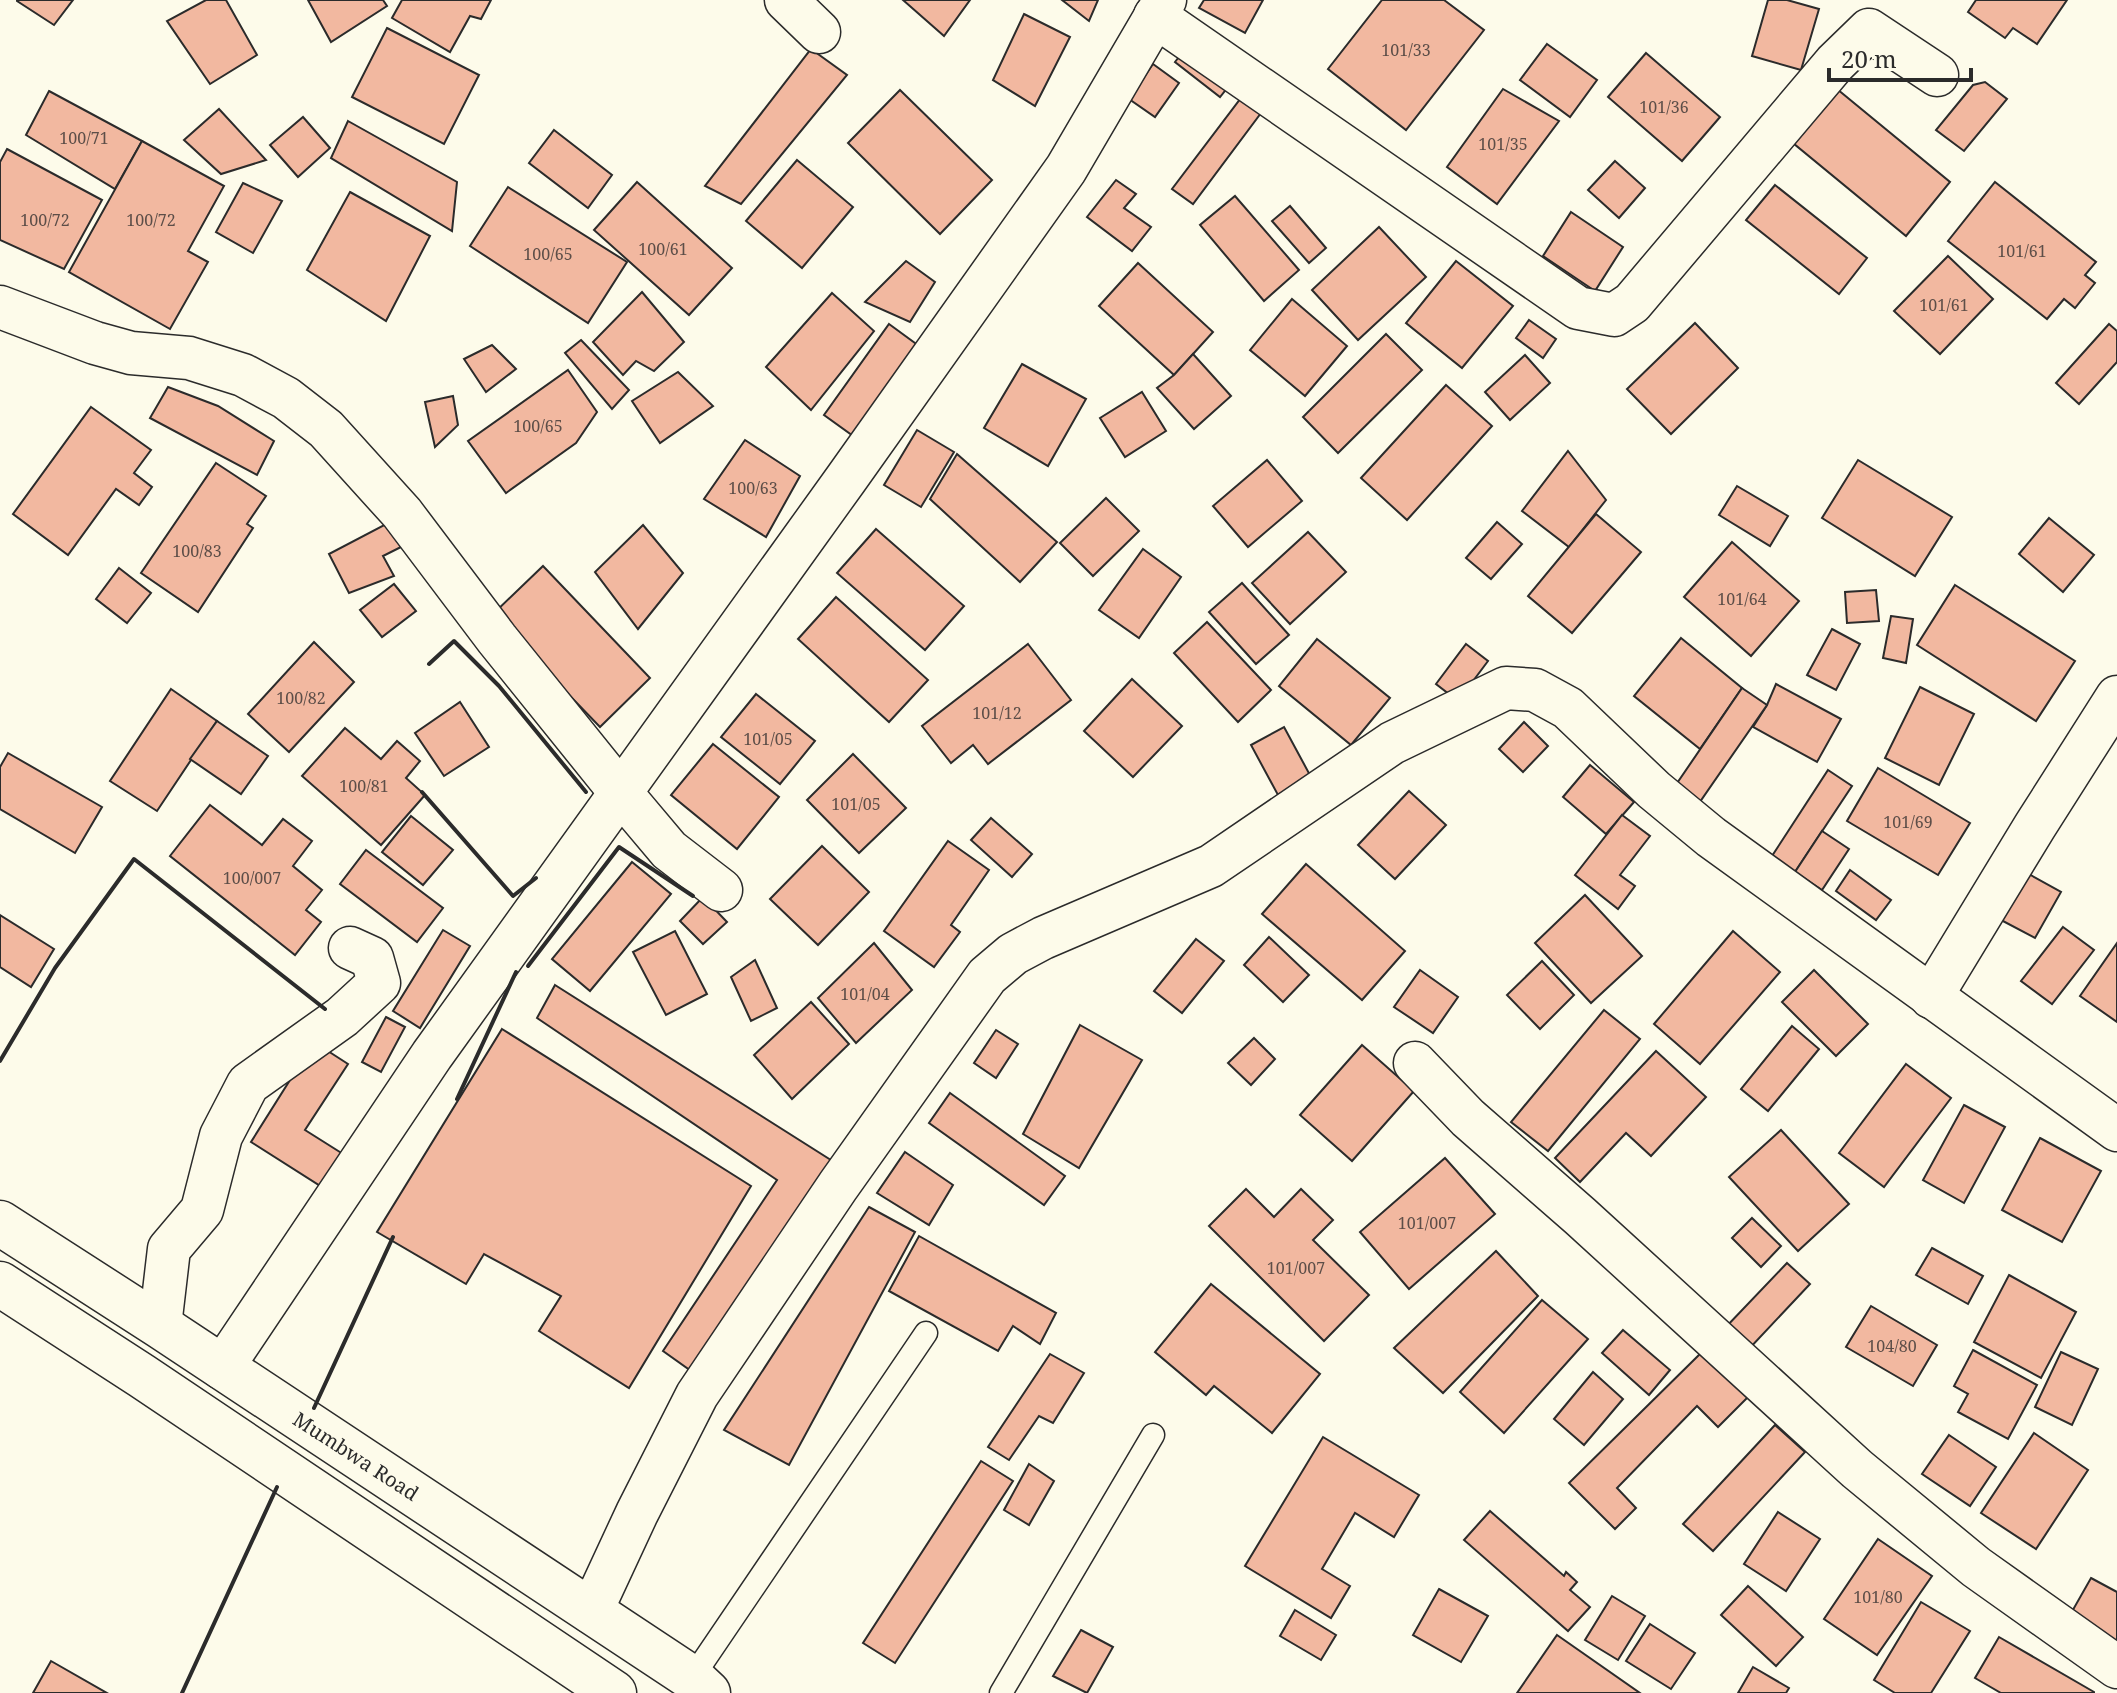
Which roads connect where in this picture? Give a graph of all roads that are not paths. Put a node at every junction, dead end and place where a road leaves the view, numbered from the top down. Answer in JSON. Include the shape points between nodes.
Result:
{"nodes":[{"id":1,"x":786,"y":0,"type":"edge"},
{"id":2,"x":1160,"y":8,"type":"edge"},
{"id":3,"x":819,"y":32,"type":"dead end"},
{"id":4,"x":1937,"y":75,"type":"dead end"},
{"id":5,"x":0,"y":307,"type":"edge"},
{"id":6,"x":2117,"y":697,"type":"edge"},
{"id":7,"x":621,"y":793,"type":"junction"},
{"id":8,"x":721,"y":890,"type":"dead end"},
{"id":9,"x":350,"y":948,"type":"dead end"},
{"id":10,"x":1931,"y":997,"type":"junction"},
{"id":11,"x":1415,"y":1063,"type":"dead end"},
{"id":12,"x":2117,"y":1130,"type":"edge"},
{"id":13,"x":0,"y":1223,"type":"edge"},
{"id":14,"x":0,"y":1284,"type":"edge"},
{"id":15,"x":160,"y":1326,"type":"junction"},
{"id":16,"x":926,"y":1333,"type":"dead end"},
{"id":17,"x":222,"y":1368,"type":"junction"},
{"id":18,"x":1153,"y":1435,"type":"dead end"},
{"id":19,"x":591,"y":1612,"type":"junction"},
{"id":20,"x":2117,"y":1667,"type":"edge"},
{"id":21,"x":700,"y":1686,"type":"edge"},
{"id":22,"x":614,"y":1693,"type":"edge"},
{"id":23,"x":1001,"y":1693,"type":"edge"}],
"edges":[{"from":1,"to":3,"type":"street"},
{"from":2,"to":4,"type":"street","via":[[1578,308],[1614,315],[1632,303],[1835,63],[1869,30]]},
{"from":2,"to":7,"type":"street","via":[[1066,169]]},
{"from":5,"to":7,"type":"street","via":[[95,343],[131,353],[189,358],[243,375],[286,398],[326,429],[402,513]]},
{"from":6,"to":10,"type":"street"},
{"from":7,"to":8,"type":"street","via":[[669,850]]},
{"from":7,"to":17,"type":"street","via":[[432,1055]]},
{"from":9,"to":15,"type":"street","via":[[372,958],[379,983],[342,1017],[248,1084],[221,1136],[202,1210],[169,1249]]},
{"from":10,"to":12,"type":"street"},
{"from":10,"to":19,"type":"street","via":[[1711,837],[1568,708],[1535,690],[1506,688],[1392,743],[1211,866],[1043,938],[987,976],[697,1395]]},
{"from":11,"to":20,"type":"street","via":[[1468,1118],[1857,1469],[1976,1567]]},
{"from":13,"to":15,"type":"main road","name":"Mumbwa Road"},
{"from":14,"to":22,"type":"main road"},
{"from":15,"to":17,"type":"main road","name":"Mumbwa Road"},
{"from":16,"to":21,"type":"lane"},
{"from":17,"to":19,"type":"main road","name":"Mumbwa Road"},
{"from":18,"to":23,"type":"lane"},
{"from":19,"to":21,"type":"main road","name":"Mumbwa Road"}]}
